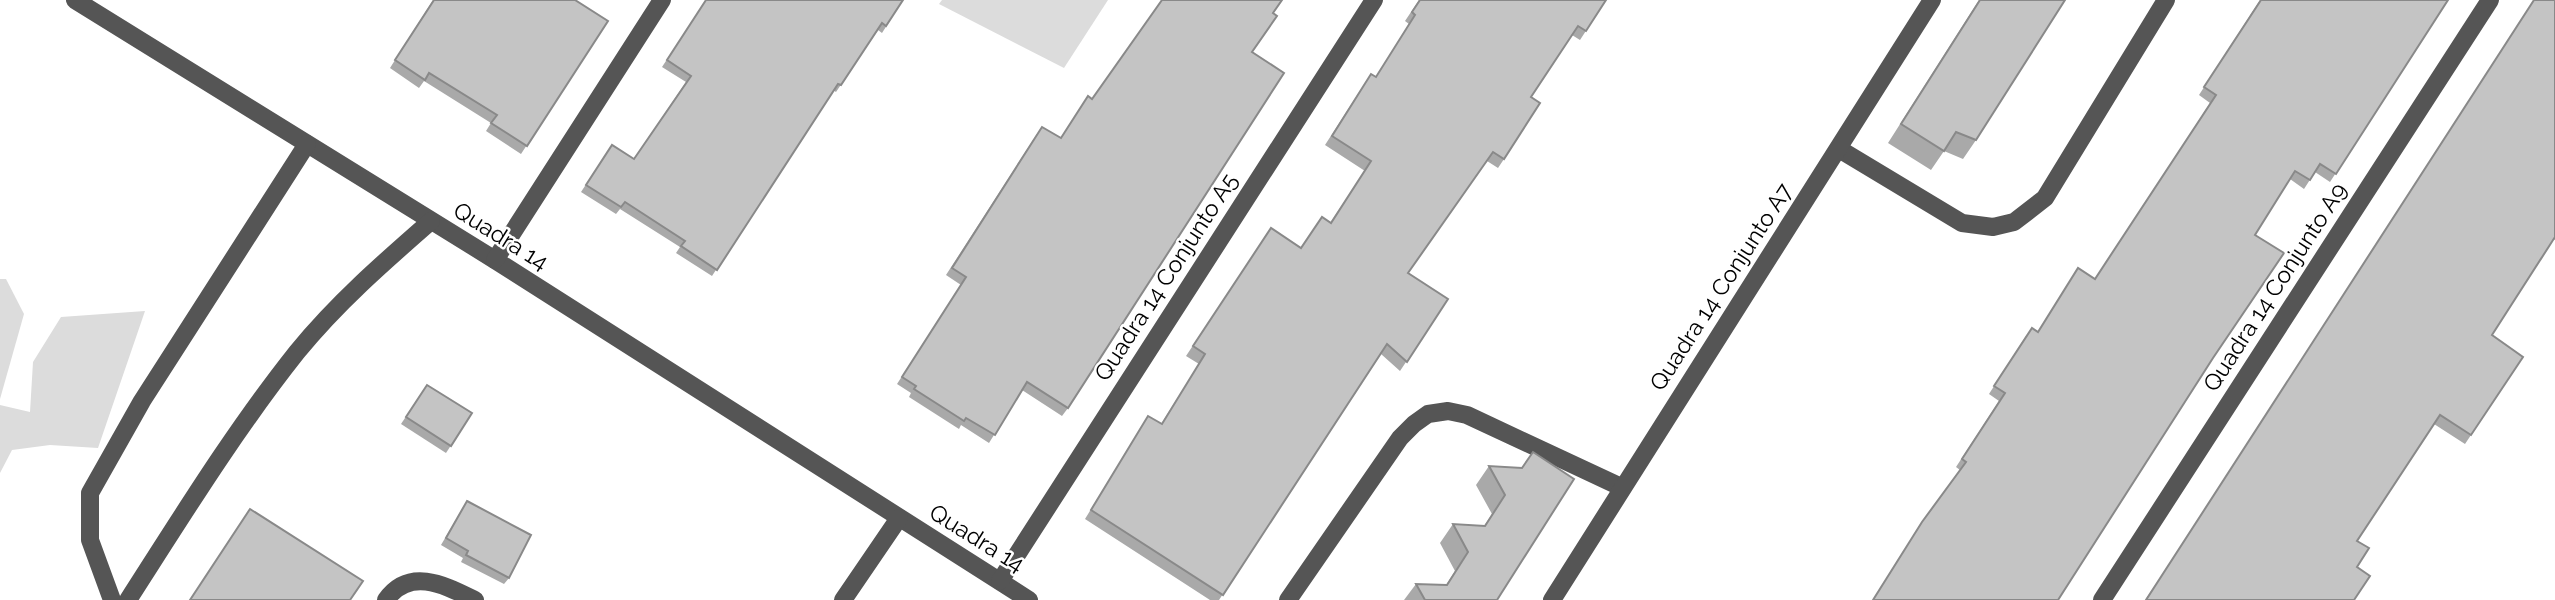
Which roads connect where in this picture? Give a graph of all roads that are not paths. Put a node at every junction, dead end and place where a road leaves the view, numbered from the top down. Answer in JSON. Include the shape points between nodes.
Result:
{"nodes":[{"id":1,"x":75,"y":0,"type":"edge"},
{"id":2,"x":662,"y":0,"type":"edge"},
{"id":3,"x":1374,"y":0,"type":"edge"},
{"id":4,"x":1932,"y":0,"type":"edge"},
{"id":5,"x":2166,"y":0,"type":"edge"},
{"id":6,"x":2490,"y":0,"type":"edge"},
{"id":7,"x":307,"y":144,"type":"junction"},
{"id":8,"x":1839,"y":149,"type":"junction"},
{"id":9,"x":431,"y":221,"type":"junction"},
{"id":10,"x":495,"y":260,"type":"junction"},
{"id":11,"x":1621,"y":488,"type":"junction"},
{"id":12,"x":899,"y":518,"type":"junction"},
{"id":13,"x":1000,"y":581,"type":"junction"},
{"id":14,"x":111,"y":600,"type":"edge"},
{"id":15,"x":128,"y":600,"type":"edge"},
{"id":16,"x":386,"y":600,"type":"edge"},
{"id":17,"x":475,"y":600,"type":"edge"},
{"id":18,"x":843,"y":600,"type":"edge"},
{"id":19,"x":1029,"y":600,"type":"edge"},
{"id":20,"x":1287,"y":600,"type":"edge"},
{"id":21,"x":1552,"y":600,"type":"edge"},
{"id":22,"x":2102,"y":600,"type":"edge"}],
"edges":[{"from":1,"to":7,"type":"street","name":"Quadra 14"},
{"from":2,"to":10,"type":"street"},
{"from":3,"to":13,"type":"street","name":"Quadra 14 Conjunto A5"},
{"from":4,"to":8,"type":"street","name":"Quadra 14 Conjunto A7"},
{"from":5,"to":8,"type":"street","via":[[2045,198],[2014,222],[1993,227],[1962,223]]},
{"from":6,"to":22,"type":"street","name":"Quadra 14 Conjunto A9"},
{"from":7,"to":9,"type":"street","name":"Quadra 14"},
{"from":7,"to":14,"type":"street","via":[[142,401],[90,493],[90,540]]},
{"from":8,"to":11,"type":"street","name":"Quadra 14 Conjunto A7"},
{"from":9,"to":10,"type":"street","name":"Quadra 14"},
{"from":9,"to":15,"type":"street","via":[[354,290],[298,352],[221,457]]},
{"from":10,"to":12,"type":"street","name":"Quadra 14"},
{"from":11,"to":20,"type":"street","via":[[1467,415],[1448,411],[1428,414],[1400,438]]},
{"from":11,"to":21,"type":"street","name":"Quadra 14 Conjunto A7"},
{"from":12,"to":13,"type":"street","name":"Quadra 14"},
{"from":12,"to":18,"type":"street","name":"Quadra 14"},
{"from":13,"to":19,"type":"street","name":"Quadra 14"},
{"from":16,"to":17,"type":"street","via":[[411,581],[436,581]]}]}
